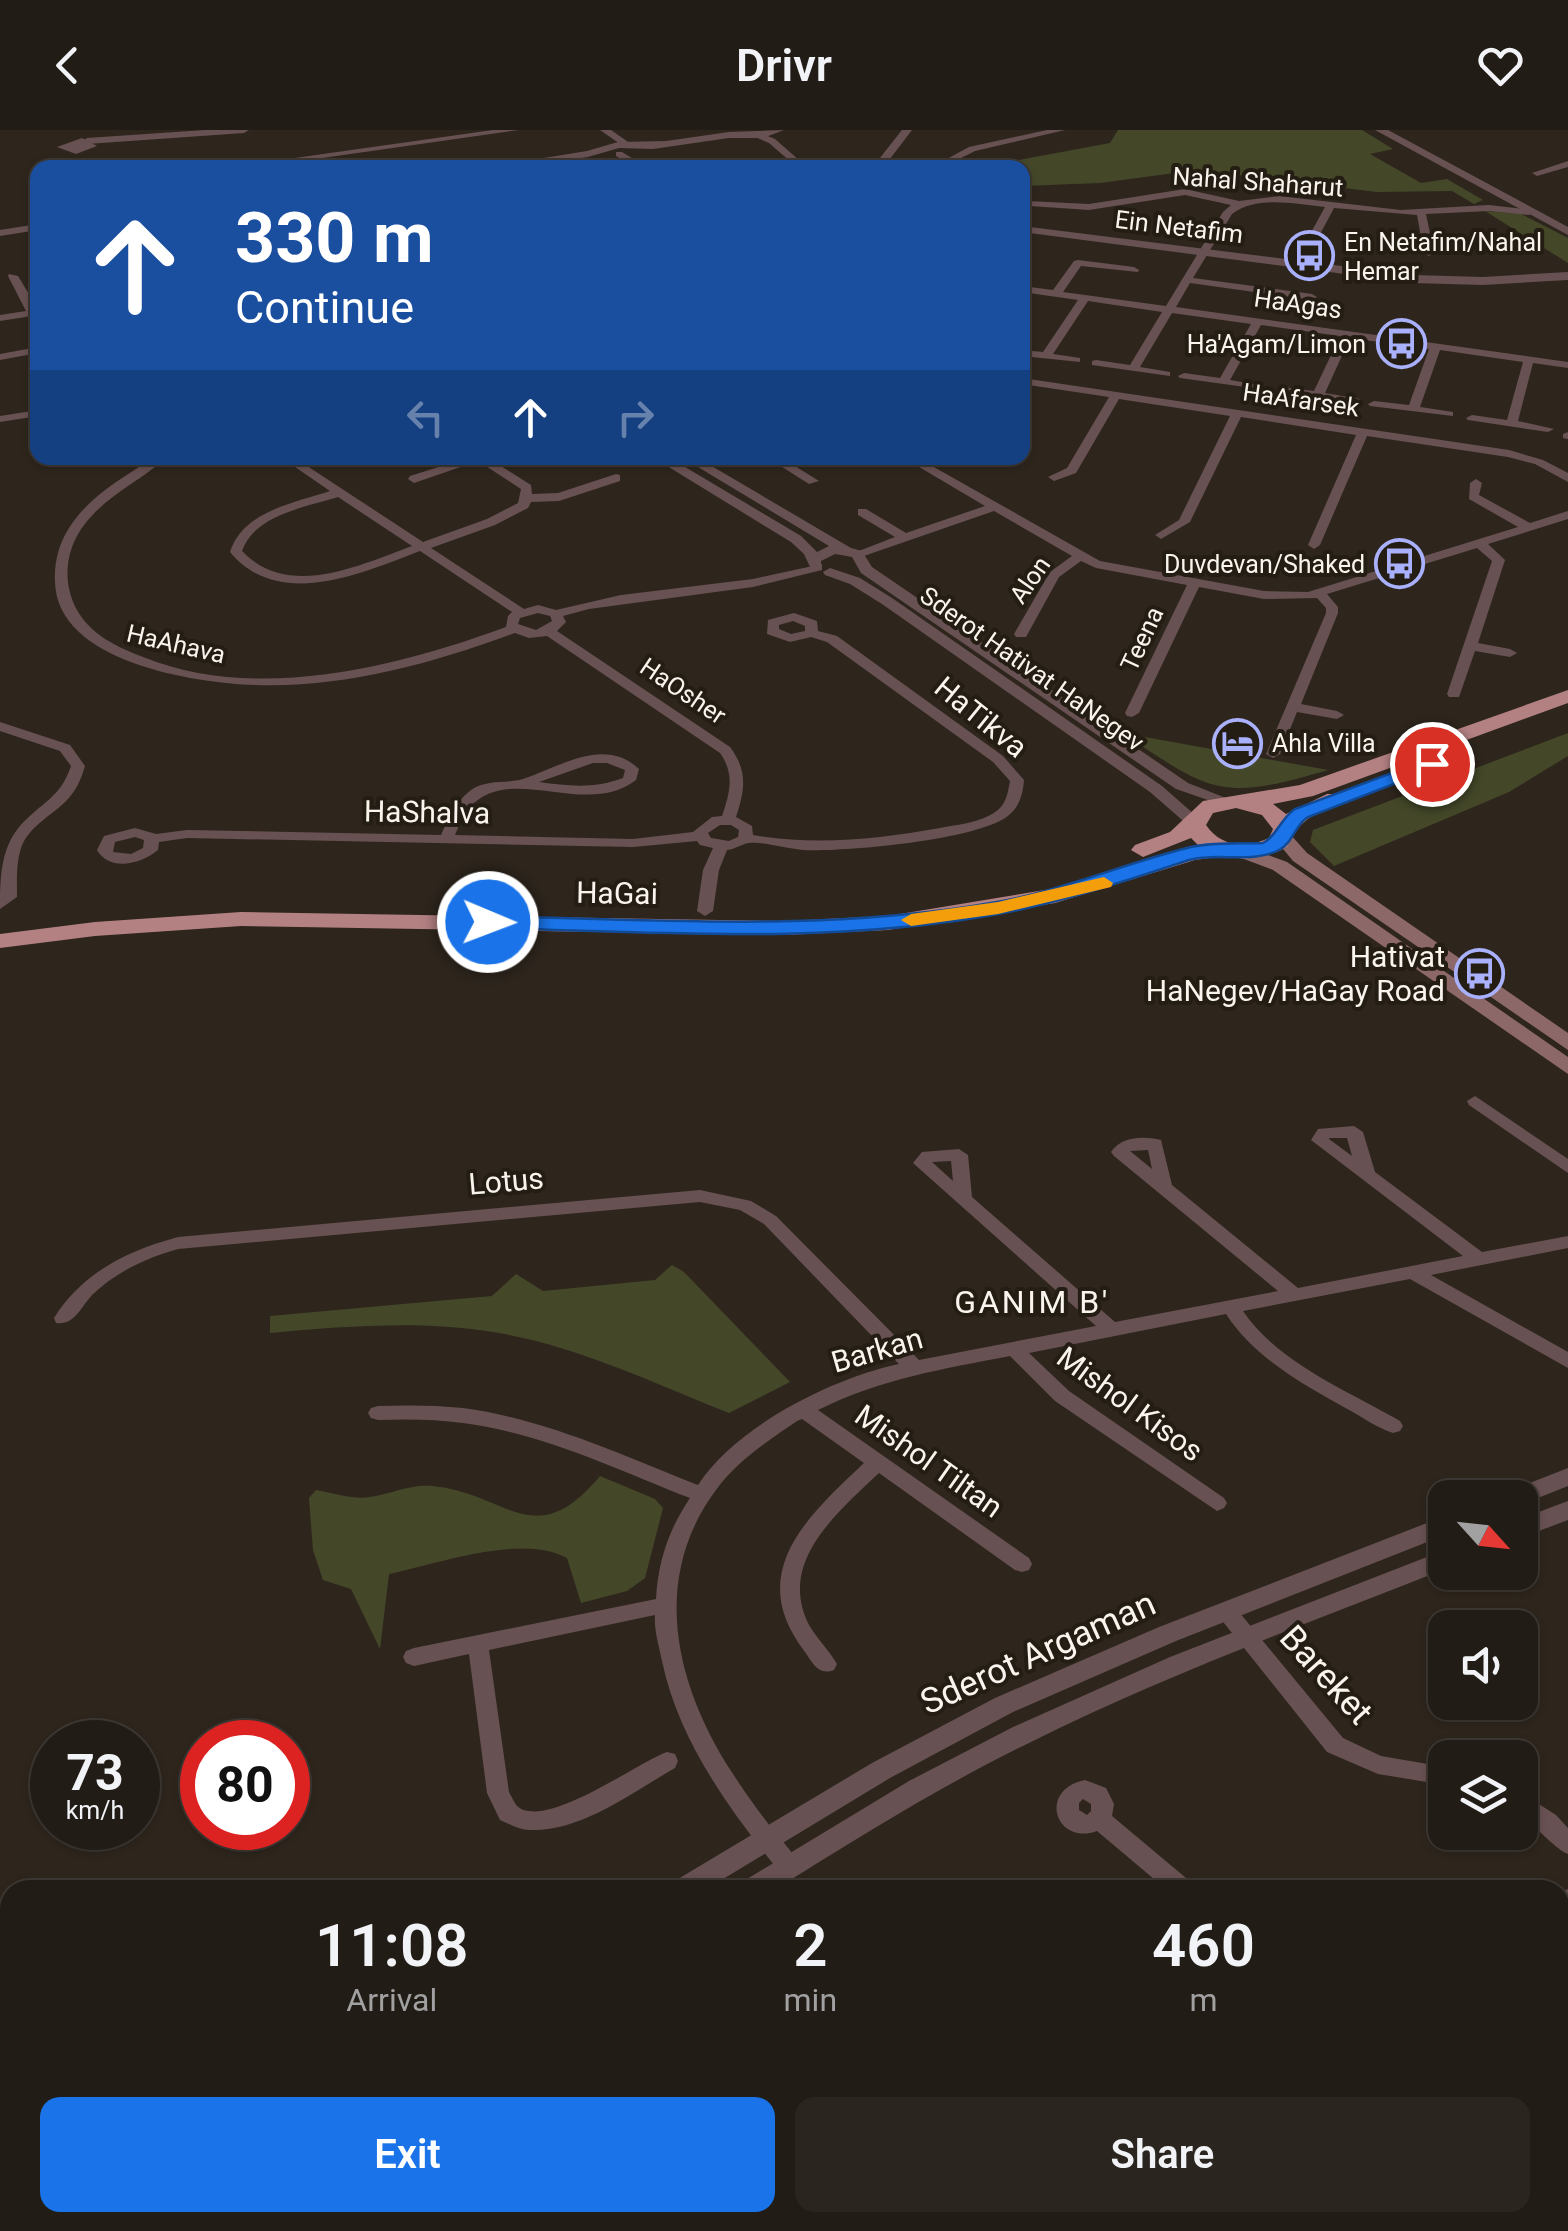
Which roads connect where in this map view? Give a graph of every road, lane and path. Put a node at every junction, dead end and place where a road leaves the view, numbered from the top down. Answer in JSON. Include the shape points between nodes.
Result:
{"nodes":[{"id":1,"x":244,"y":130,"type":"edge"},
{"id":2,"x":514,"y":130,"type":"edge"},
{"id":3,"x":907,"y":130,"type":"edge"},
{"id":4,"x":1060,"y":130,"type":"edge"},
{"id":5,"x":1380,"y":130,"type":"edge"},
{"id":6,"x":1397,"y":130,"type":"edge"},
{"id":7,"x":763,"y":133,"type":"edge"},
{"id":8,"x":920,"y":136,"type":"dead end"},
{"id":9,"x":88,"y":144,"type":"junction"},
{"id":10,"x":624,"y":149,"type":"edge"},
{"id":11,"x":73,"y":160,"type":"edge"},
{"id":12,"x":78,"y":160,"type":"edge"},
{"id":13,"x":314,"y":160,"type":"edge"},
{"id":14,"x":545,"y":160,"type":"edge"},
{"id":15,"x":795,"y":160,"type":"edge"},
{"id":16,"x":883,"y":160,"type":"edge"},
{"id":17,"x":900,"y":160,"type":"edge"},
{"id":18,"x":950,"y":160,"type":"dead end"},
{"id":19,"x":1568,"y":164,"type":"edge"},
{"id":20,"x":1537,"y":173,"type":"dead end"},
{"id":21,"x":1489,"y":192,"type":"junction"},
{"id":22,"x":1030,"y":203,"type":"dead end"},
{"id":23,"x":1239,"y":204,"type":"junction"},
{"id":24,"x":1331,"y":205,"type":"junction"},
{"id":25,"x":1484,"y":208,"type":"junction"},
{"id":26,"x":1529,"y":212,"type":"junction"},
{"id":27,"x":1421,"y":213,"type":"junction"},
{"id":28,"x":1568,"y":220,"type":"edge"},
{"id":29,"x":1030,"y":227,"type":"edge"},
{"id":30,"x":30,"y":229,"type":"edge"},
{"id":31,"x":0,"y":232,"type":"edge"},
{"id":32,"x":1568,"y":232,"type":"edge"},
{"id":33,"x":1313,"y":238,"type":"dead end"},
{"id":34,"x":1206,"y":249,"type":"junction"},
{"id":35,"x":1428,"y":252,"type":"dead end"},
{"id":36,"x":1134,"y":270,"type":"dead end"},
{"id":37,"x":1568,"y":272,"type":"edge"},
{"id":38,"x":14,"y":276,"type":"dead end"},
{"id":39,"x":1187,"y":280,"type":"junction"},
{"id":40,"x":1030,"y":290,"type":"edge"},
{"id":41,"x":1056,"y":294,"type":"junction"},
{"id":42,"x":1312,"y":297,"type":"dead end"},
{"id":43,"x":1085,"y":298,"type":"junction"},
{"id":44,"x":30,"y":306,"type":"edge"},
{"id":45,"x":1170,"y":310,"type":"junction"},
{"id":46,"x":30,"y":314,"type":"edge"},
{"id":47,"x":0,"y":318,"type":"edge"},
{"id":48,"x":1258,"y":322,"type":"junction"},
{"id":49,"x":1346,"y":334,"type":"junction"},
{"id":50,"x":1436,"y":346,"type":"junction"},
{"id":51,"x":30,"y":352,"type":"edge"},
{"id":52,"x":1030,"y":354,"type":"edge"},
{"id":53,"x":1046,"y":356,"type":"junction"},
{"id":54,"x":30,"y":359,"type":"edge"},
{"id":55,"x":1529,"y":359,"type":"junction"},
{"id":56,"x":1076,"y":360,"type":"dead end"},
{"id":57,"x":0,"y":361,"type":"edge"},
{"id":58,"x":1096,"y":363,"type":"dead end"},
{"id":59,"x":1568,"y":365,"type":"edge"},
{"id":60,"x":1133,"y":369,"type":"junction"},
{"id":61,"x":1166,"y":374,"type":"dead end"},
{"id":62,"x":1184,"y":376,"type":"dead end"},
{"id":63,"x":1224,"y":382,"type":"junction"},
{"id":64,"x":1030,"y":383,"type":"edge"},
{"id":65,"x":1256,"y":386,"type":"dead end"},
{"id":66,"x":1282,"y":390,"type":"dead end"},
{"id":67,"x":1116,"y":396,"type":"junction"},
{"id":68,"x":1318,"y":396,"type":"junction"},
{"id":69,"x":1356,"y":401,"type":"dead end"},
{"id":70,"x":1374,"y":404,"type":"dead end"},
{"id":71,"x":1413,"y":409,"type":"junction"},
{"id":72,"x":1237,"y":413,"type":"junction"},
{"id":73,"x":30,"y":414,"type":"edge"},
{"id":74,"x":1449,"y":414,"type":"dead end"},
{"id":75,"x":1472,"y":418,"type":"dead end"},
{"id":76,"x":0,"y":420,"type":"edge"},
{"id":77,"x":1511,"y":424,"type":"junction"},
{"id":78,"x":1548,"y":429,"type":"dead end"},
{"id":79,"x":1363,"y":432,"type":"junction"},
{"id":80,"x":145,"y":465,"type":"edge"},
{"id":81,"x":299,"y":465,"type":"edge"},
{"id":82,"x":458,"y":465,"type":"edge"},
{"id":83,"x":492,"y":465,"type":"edge"},
{"id":84,"x":673,"y":465,"type":"edge"},
{"id":85,"x":701,"y":465,"type":"edge"},
{"id":86,"x":790,"y":465,"type":"edge"},
{"id":87,"x":922,"y":465,"type":"edge"},
{"id":88,"x":1054,"y":477,"type":"dead end"},
{"id":89,"x":616,"y":478,"type":"dead end"},
{"id":90,"x":1568,"y":478,"type":"edge"},
{"id":91,"x":414,"y":480,"type":"dead end"},
{"id":92,"x":813,"y":482,"type":"dead end"},
{"id":93,"x":1476,"y":483,"type":"dead end"},
{"id":94,"x":340,"y":492,"type":"junction"},
{"id":95,"x":528,"y":498,"type":"junction"},
{"id":96,"x":994,"y":507,"type":"junction"},
{"id":97,"x":862,"y":512,"type":"dead end"},
{"id":98,"x":1568,"y":515,"type":"edge"},
{"id":99,"x":58,"y":523,"type":"dead end"},
{"id":100,"x":1530,"y":528,"type":"junction"},
{"id":101,"x":1161,"y":535,"type":"dead end"},
{"id":102,"x":904,"y":537,"type":"junction"},
{"id":103,"x":1480,"y":544,"type":"junction"},
{"id":104,"x":1314,"y":545,"type":"dead end"},
{"id":105,"x":422,"y":547,"type":"junction"},
{"id":106,"x":854,"y":555,"type":"junction"},
{"id":107,"x":1080,"y":556,"type":"junction"},
{"id":108,"x":820,"y":566,"type":"junction"},
{"id":109,"x":1194,"y":584,"type":"junction"},
{"id":110,"x":1320,"y":595,"type":"junction"},
{"id":111,"x":520,"y":612,"type":"junction"},
{"id":112,"x":556,"y":614,"type":"junction"},
{"id":113,"x":57,"y":616,"type":"dead end"},
{"id":114,"x":514,"y":629,"type":"junction"},
{"id":115,"x":549,"y":631,"type":"junction"},
{"id":116,"x":812,"y":632,"type":"dead end"},
{"id":117,"x":1021,"y":634,"type":"dead end"},
{"id":118,"x":1470,"y":646,"type":"junction"},
{"id":119,"x":1510,"y":653,"type":"dead end"},
{"id":120,"x":1454,"y":694,"type":"dead end"},
{"id":121,"x":1568,"y":696,"type":"edge"},
{"id":122,"x":1293,"y":707,"type":"junction"},
{"id":123,"x":1132,"y":714,"type":"dead end"},
{"id":124,"x":1568,"y":714,"type":"edge"},
{"id":125,"x":1337,"y":715,"type":"dead end"},
{"id":126,"x":0,"y":726,"type":"edge"},
{"id":127,"x":1274,"y":754,"type":"dead end"},
{"id":128,"x":522,"y":784,"type":"junction"},
{"id":129,"x":1237,"y":802,"type":"junction"},
{"id":130,"x":728,"y":820,"type":"junction"},
{"id":131,"x":1195,"y":823,"type":"junction"},
{"id":132,"x":1284,"y":832,"type":"junction"},
{"id":133,"x":700,"y":836,"type":"junction"},
{"id":134,"x":746,"y":838,"type":"junction"},
{"id":135,"x":152,"y":839,"type":"dead end"},
{"id":136,"x":446,"y":840,"type":"junction"},
{"id":137,"x":721,"y":846,"type":"junction"},
{"id":138,"x":1234,"y":851,"type":"junction"},
{"id":139,"x":0,"y":904,"type":"edge"},
{"id":140,"x":705,"y":910,"type":"junction"},
{"id":141,"x":1370,"y":918,"type":"junction"},
{"id":142,"x":0,"y":929,"type":"edge"},
{"id":143,"x":0,"y":942,"type":"edge"},
{"id":144,"x":1568,"y":1043,"type":"edge"},
{"id":145,"x":1568,"y":1067,"type":"edge"},
{"id":146,"x":1475,"y":1101,"type":"dead end"},
{"id":147,"x":1568,"y":1167,"type":"edge"},
{"id":148,"x":1366,"y":1172,"type":"dead end"},
{"id":149,"x":1164,"y":1184,"type":"dead end"},
{"id":150,"x":964,"y":1196,"type":"dead end"},
{"id":151,"x":1568,"y":1242,"type":"edge"},
{"id":152,"x":1480,"y":1259,"type":"junction"},
{"id":153,"x":1412,"y":1272,"type":"junction"},
{"id":154,"x":1295,"y":1295,"type":"junction"},
{"id":155,"x":1231,"y":1307,"type":"junction"},
{"id":156,"x":63,"y":1318,"type":"dead end"},
{"id":157,"x":1112,"y":1330,"type":"junction"},
{"id":158,"x":1014,"y":1349,"type":"junction"},
{"id":159,"x":1568,"y":1360,"type":"edge"},
{"id":160,"x":915,"y":1368,"type":"junction"},
{"id":161,"x":800,"y":1408,"type":"junction"},
{"id":162,"x":378,"y":1413,"type":"dead end"},
{"id":163,"x":1394,"y":1426,"type":"dead end"},
{"id":164,"x":878,"y":1462,"type":"junction"},
{"id":165,"x":1568,"y":1477,"type":"edge"},
{"id":166,"x":1538,"y":1489,"type":"edge"},
{"id":167,"x":700,"y":1494,"type":"junction"},
{"id":168,"x":1217,"y":1502,"type":"dead end"},
{"id":169,"x":1568,"y":1510,"type":"edge"},
{"id":170,"x":1538,"y":1522,"type":"edge"},
{"id":171,"x":1428,"y":1532,"type":"edge"},
{"id":172,"x":1022,"y":1564,"type":"dead end"},
{"id":173,"x":1428,"y":1566,"type":"edge"},
{"id":174,"x":665,"y":1605,"type":"junction"},
{"id":175,"x":1226,"y":1612,"type":"junction"},
{"id":176,"x":1247,"y":1638,"type":"junction"},
{"id":177,"x":478,"y":1644,"type":"junction"},
{"id":178,"x":414,"y":1657,"type":"dead end"},
{"id":179,"x":826,"y":1664,"type":"dead end"},
{"id":180,"x":667,"y":1761,"type":"dead end"},
{"id":181,"x":1428,"y":1773,"type":"edge"},
{"id":182,"x":1538,"y":1815,"type":"edge"},
{"id":183,"x":1099,"y":1820,"type":"dead end"},
{"id":184,"x":766,"y":1839,"type":"junction"},
{"id":185,"x":1568,"y":1844,"type":"edge"},
{"id":186,"x":789,"y":1866,"type":"junction"},
{"id":187,"x":698,"y":1880,"type":"edge"},
{"id":188,"x":767,"y":1880,"type":"edge"},
{"id":189,"x":1172,"y":1880,"type":"edge"}],
"edges":[{"from":1,"to":9,"type":"street"},
{"from":2,"to":13,"type":"street"},
{"from":3,"to":16,"type":"street"},
{"from":4,"to":18,"type":"street"},
{"from":5,"to":21,"type":"street"},
{"from":6,"to":28,"type":"street"},
{"from":7,"to":10,"type":"street"},
{"from":7,"to":15,"type":"street"},
{"from":8,"to":17,"type":"street"},
{"from":9,"to":11,"type":"street","via":[[64,148]]},
{"from":9,"to":12,"type":"street"},
{"from":10,"to":14,"type":"street"},
{"from":19,"to":20,"type":"street"},
{"from":21,"to":25,"type":"street","via":[[1494,201]]},
{"from":21,"to":26,"type":"street"},
{"from":22,"to":23,"type":"street","name":"Nahal Shaharut","via":[[1088,207],[1186,192]]},
{"from":23,"to":24,"type":"street","name":"Nahal Shaharut","via":[[1278,199]]},
{"from":23,"to":34,"type":"street"},
{"from":24,"to":27,"type":"street","name":"Nahal Shaharut"},
{"from":24,"to":33,"type":"street"},
{"from":25,"to":26,"type":"street","name":"Nahal Shaharut"},
{"from":25,"to":27,"type":"street","name":"Nahal Shaharut"},
{"from":26,"to":32,"type":"street"},
{"from":27,"to":35,"type":"street"},
{"from":29,"to":34,"type":"street","name":"Ein Netafim"},
{"from":30,"to":31,"type":"street"},
{"from":34,"to":37,"type":"street","name":"Ein Netafim","via":[[1437,280]]},
{"from":34,"to":39,"type":"street"},
{"from":36,"to":41,"type":"street","via":[[1078,263]]},
{"from":38,"to":44,"type":"street"},
{"from":39,"to":42,"type":"street"},
{"from":39,"to":45,"type":"street"},
{"from":40,"to":41,"type":"street","name":"HaAgas"},
{"from":41,"to":43,"type":"street","name":"HaAgas"},
{"from":43,"to":45,"type":"street","name":"HaAgas"},
{"from":43,"to":53,"type":"street"},
{"from":45,"to":48,"type":"street","name":"HaAgas"},
{"from":45,"to":60,"type":"street"},
{"from":46,"to":47,"type":"street"},
{"from":48,"to":49,"type":"street","name":"HaAgas"},
{"from":48,"to":63,"type":"street"},
{"from":49,"to":50,"type":"street","name":"HaAgas"},
{"from":49,"to":68,"type":"street"},
{"from":50,"to":55,"type":"street","name":"HaAgas"},
{"from":50,"to":71,"type":"street"},
{"from":51,"to":57,"type":"street"},
{"from":52,"to":53,"type":"street"},
{"from":53,"to":56,"type":"street"},
{"from":54,"to":57,"type":"street"},
{"from":55,"to":59,"type":"street","name":"HaAgas"},
{"from":55,"to":77,"type":"street"},
{"from":58,"to":60,"type":"street"},
{"from":60,"to":61,"type":"street"},
{"from":62,"to":63,"type":"street"},
{"from":63,"to":65,"type":"street"},
{"from":64,"to":67,"type":"street","name":"HaAfarsek"},
{"from":66,"to":68,"type":"street"},
{"from":67,"to":72,"type":"street","name":"HaAfarsek"},
{"from":67,"to":88,"type":"street","via":[[1072,470]]},
{"from":68,"to":69,"type":"street"},
{"from":70,"to":71,"type":"street"},
{"from":71,"to":74,"type":"street"},
{"from":72,"to":79,"type":"street","name":"HaAfarsek"},
{"from":72,"to":101,"type":"street","via":[[1184,522]]},
{"from":73,"to":76,"type":"street"},
{"from":75,"to":77,"type":"street"},
{"from":77,"to":78,"type":"street"},
{"from":79,"to":90,"type":"street","name":"HaAfarsek","via":[[1516,455]]},
{"from":79,"to":104,"type":"street"},
{"from":80,"to":99,"type":"street","via":[[108,482]]},
{"from":81,"to":94,"type":"street"},
{"from":82,"to":91,"type":"street"},
{"from":83,"to":95,"type":"street","via":[[527,488]]},
{"from":84,"to":108,"type":"street","name":"Sderot Hativat HaNegev","via":[[789,534]]},
{"from":85,"to":106,"type":"street","name":"Sderot Hativat HaNegev"},
{"from":86,"to":92,"type":"street"},
{"from":87,"to":96,"type":"street"},
{"from":89,"to":95,"type":"street","via":[[559,498]]},
{"from":93,"to":100,"type":"street","via":[[1473,496]]},
{"from":94,"to":105,"type":"street"},
{"from":94,"to":105,"type":"street","via":[[260,521],[242,535],[236,552],[259,572],[319,580]]},
{"from":95,"to":105,"type":"street","via":[[512,513]]},
{"from":96,"to":102,"type":"street"},
{"from":96,"to":107,"type":"street"},
{"from":97,"to":102,"type":"street"},
{"from":98,"to":100,"type":"street"},
{"from":100,"to":103,"type":"street"},
{"from":102,"to":106,"type":"street"},
{"from":103,"to":110,"type":"street"},
{"from":103,"to":118,"type":"street","via":[[1499,560]]},
{"from":105,"to":111,"type":"street"},
{"from":106,"to":108,"type":"street","via":[[849,571]]},
{"from":106,"to":108,"type":"street","via":[[823,551]]},
{"from":106,"to":129,"type":"street","name":"Sderot Hativat HaNegev","via":[[866,570],[1182,786]]},
{"from":107,"to":109,"type":"street","via":[[1121,572]]},
{"from":107,"to":117,"type":"street","name":"Alon","via":[[1058,569]]},
{"from":108,"to":112,"type":"street","via":[[762,582],[612,598]]},
{"from":108,"to":131,"type":"street","name":"Sderot Hativat HaNegev","via":[[882,597],[1156,788]]},
{"from":109,"to":110,"type":"street"},
{"from":109,"to":123,"type":"street","name":"Teena"},
{"from":110,"to":122,"type":"street","via":[[1332,614]]},
{"from":111,"to":112,"type":"street"},
{"from":111,"to":114,"type":"street","via":[[510,621]]},
{"from":112,"to":115,"type":"street","via":[[560,622]]},
{"from":113,"to":114,"type":"street","name":"HaAhava","via":[[84,638],[141,663],[215,679],[270,682],[367,675]]},
{"from":114,"to":115,"type":"street"},
{"from":115,"to":130,"type":"street","name":"HaOsher","via":[[725,750],[739,776]]},
{"from":116,"to":134,"type":"street","name":"HaTikva","via":[[832,639],[998,758],[1017,780],[1016,799],[1000,816],[958,829],[814,846]]},
{"from":118,"to":119,"type":"street"},
{"from":118,"to":120,"type":"street"},
{"from":121,"to":129,"type":"highway","via":[[1306,791]]},
{"from":122,"to":125,"type":"street"},
{"from":122,"to":127,"type":"street"},
{"from":124,"to":132,"type":"highway","via":[[1321,804]]},
{"from":126,"to":139,"type":"street","via":[[66,748],[78,766],[67,789],[16,838],[8,856],[9,896]]},
{"from":128,"to":128,"type":"street","via":[[605,790],[629,780],[632,769],[597,758]]},
{"from":128,"to":136,"type":"street","via":[[466,798]]},
{"from":129,"to":131,"type":"highway","name":"HaGai","via":[[1206,807]]},
{"from":129,"to":132,"type":"highway","via":[[1270,810]]},
{"from":130,"to":133,"type":"street","via":[[708,823]]},
{"from":130,"to":134,"type":"street","via":[[747,828]]},
{"from":131,"to":138,"type":"highway","via":[[1203,839]]},
{"from":131,"to":140,"type":"highway","name":"HaGai","via":[[1165,843],[1086,870],[988,892],[836,910]]},
{"from":132,"to":138,"type":"highway","name":"HaGai","via":[[1268,849]]},
{"from":132,"to":141,"type":"main road","via":[[1290,849]]},
{"from":133,"to":136,"type":"street","name":"HaShalva","via":[[633,844]]},
{"from":133,"to":137,"type":"street"},
{"from":134,"to":137,"type":"street"},
{"from":135,"to":136,"type":"street","name":"HaShalva","via":[[187,834]]},
{"from":137,"to":140,"type":"street"},
{"from":138,"to":141,"type":"main road","via":[[1267,858]]},
{"from":138,"to":143,"type":"highway","name":"HaGai","via":[[1192,853],[1055,896],[888,923],[767,928],[260,918]]},
{"from":140,"to":142,"type":"highway","name":"HaGai","via":[[245,902],[96,912]]},
{"from":141,"to":144,"type":"main road"},
{"from":141,"to":145,"type":"main road"},
{"from":146,"to":147,"type":"street"},
{"from":148,"to":152,"type":"street"},
{"from":149,"to":154,"type":"street"},
{"from":150,"to":157,"type":"street"},
{"from":151,"to":152,"type":"street","name":"Barkan"},
{"from":152,"to":153,"type":"street","name":"Barkan"},
{"from":153,"to":154,"type":"street","name":"Barkan"},
{"from":153,"to":159,"type":"street"},
{"from":154,"to":155,"type":"street","name":"Barkan"},
{"from":155,"to":157,"type":"street","name":"Barkan"},
{"from":155,"to":163,"type":"street","via":[[1260,1344]]},
{"from":156,"to":160,"type":"street","name":"Lotus","via":[[102,1274],[178,1242],[700,1196],[745,1205],[770,1220]]},
{"from":157,"to":158,"type":"street","name":"Barkan"},
{"from":158,"to":160,"type":"street","name":"Barkan"},
{"from":158,"to":168,"type":"street","name":"Mishol Kisos","via":[[1062,1396]]},
{"from":160,"to":161,"type":"street","name":"Barkan"},
{"from":161,"to":164,"type":"street","name":"Mishol Tiltan"},
{"from":161,"to":167,"type":"street","name":"Barkan","via":[[760,1432]]},
{"from":162,"to":167,"type":"street","via":[[438,1410],[491,1417]]},
{"from":164,"to":172,"type":"street","name":"Mishol Tiltan"},
{"from":164,"to":179,"type":"street","via":[[819,1519],[792,1558],[794,1617]]},
{"from":165,"to":166,"type":"street"},
{"from":167,"to":174,"type":"street","name":"Barkan","via":[[670,1557]]},
{"from":169,"to":170,"type":"street"},
{"from":171,"to":175,"type":"street","name":"Sderot Argaman"},
{"from":173,"to":176,"type":"street","name":"Sderot Argaman"},
{"from":174,"to":177,"type":"street"},
{"from":174,"to":184,"type":"street","name":"Barkan","via":[[677,1685],[719,1768]]},
{"from":175,"to":176,"type":"street","name":"Bareket"},
{"from":175,"to":184,"type":"street","name":"Sderot Argaman","via":[[966,1724]]},
{"from":176,"to":181,"type":"street","name":"Bareket","via":[[1344,1752]]},
{"from":176,"to":186,"type":"street","name":"Sderot Argaman","via":[[1021,1734]]},
{"from":177,"to":178,"type":"street"},
{"from":177,"to":180,"type":"street","via":[[501,1805],[515,1820],[560,1817]]},
{"from":182,"to":185,"type":"street"},
{"from":183,"to":189,"type":"street"},
{"from":184,"to":186,"type":"street","name":"Barkan"},
{"from":184,"to":187,"type":"street","name":"Sderot Argaman"},
{"from":186,"to":188,"type":"street","name":"Sderot Argaman"}]}
